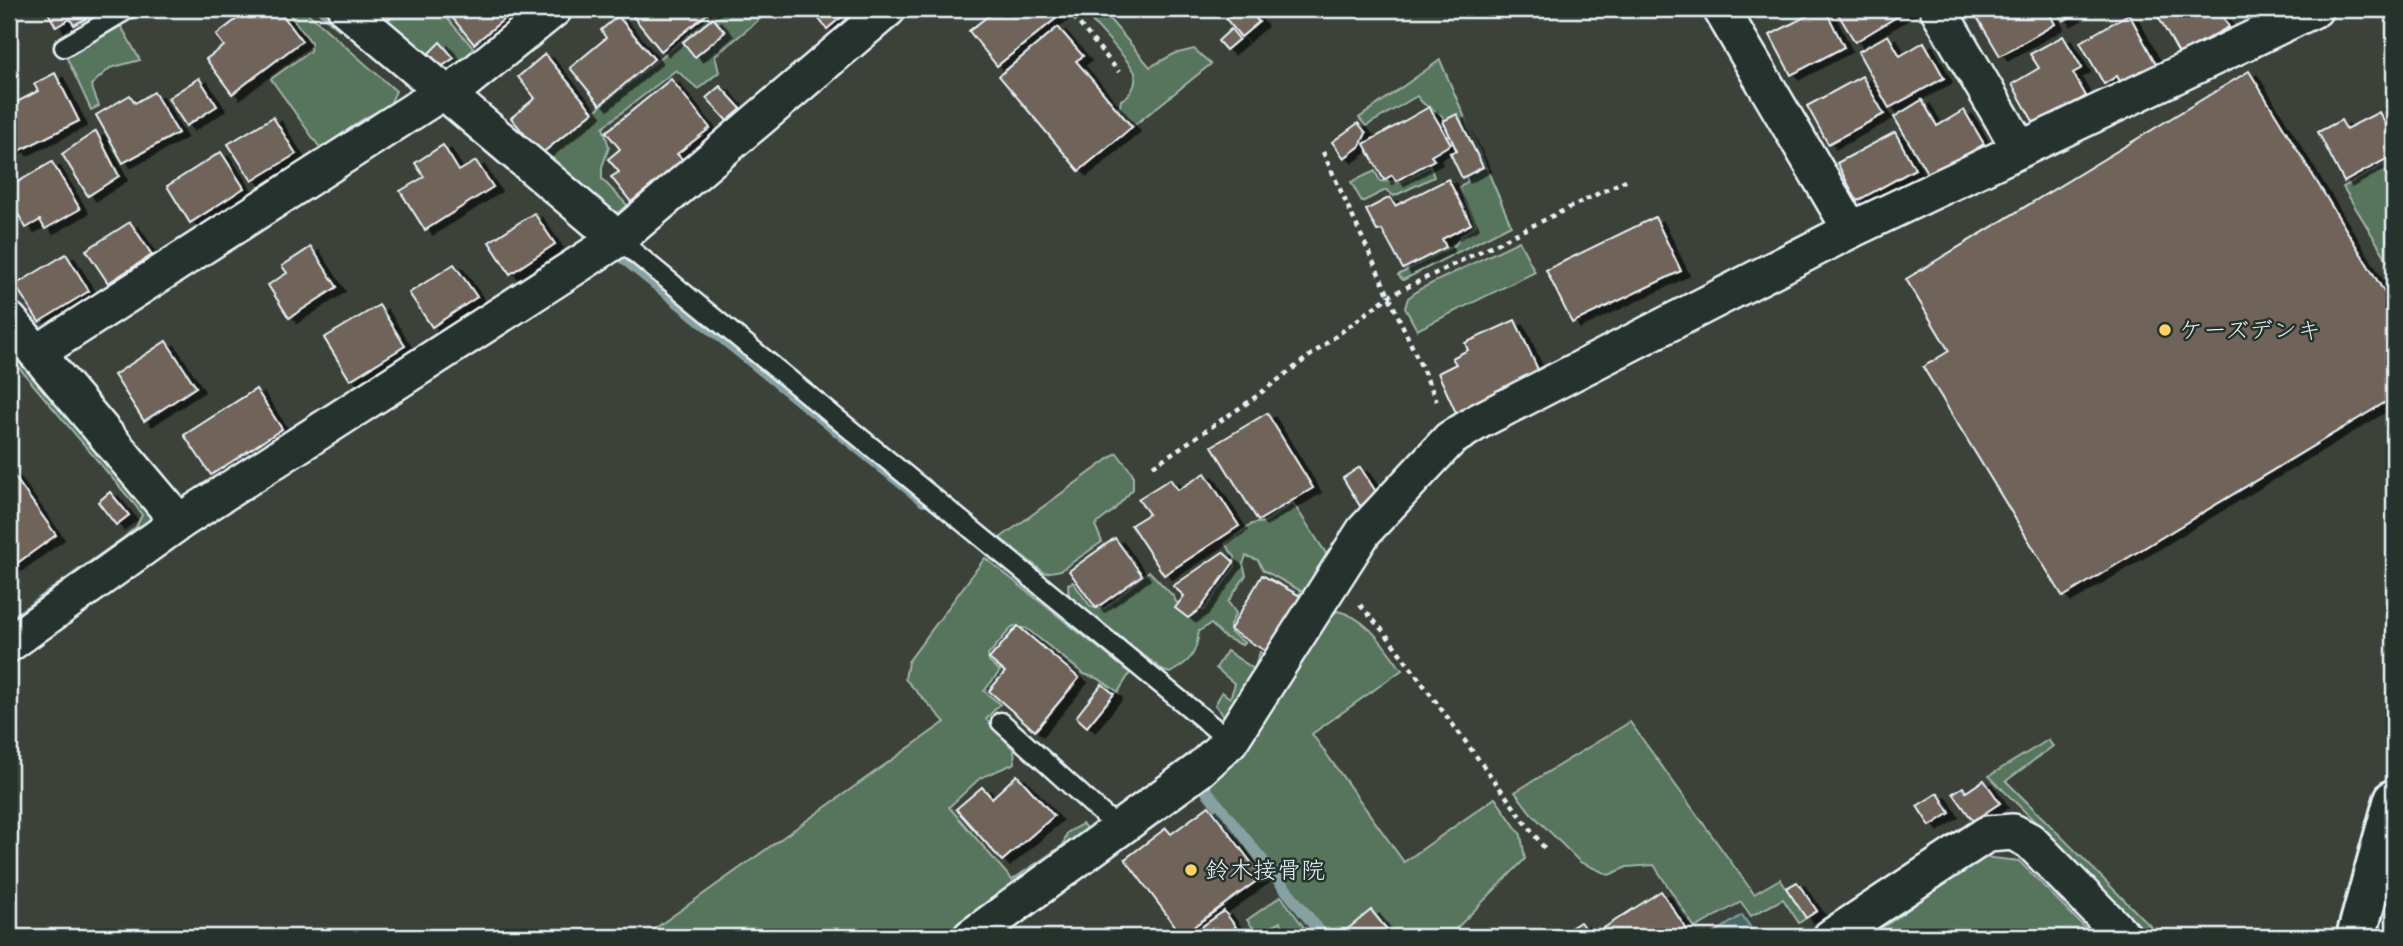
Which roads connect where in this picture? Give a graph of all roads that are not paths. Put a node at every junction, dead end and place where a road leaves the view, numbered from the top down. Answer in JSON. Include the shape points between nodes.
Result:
{"nodes":[{"id":1,"x":128,"y":9,"type":"edge"},
{"id":2,"x":346,"y":9,"type":"edge"},
{"id":3,"x":554,"y":9,"type":"edge"},
{"id":4,"x":888,"y":9,"type":"edge"},
{"id":5,"x":1721,"y":9,"type":"edge"},
{"id":6,"x":1938,"y":9,"type":"edge"},
{"id":7,"x":2315,"y":9,"type":"edge"},
{"id":8,"x":2266,"y":18,"type":"edge"},
{"id":9,"x":64,"y":47,"type":"dead end"},
{"id":10,"x":446,"y":93,"type":"junction"},
{"id":11,"x":2020,"y":149,"type":"junction"},
{"id":12,"x":1851,"y":230,"type":"junction"},
{"id":13,"x":618,"y":239,"type":"junction"},
{"id":14,"x":9,"y":320,"type":"edge"},
{"id":15,"x":37,"y":353,"type":"junction"},
{"id":16,"x":179,"y":522,"type":"junction"},
{"id":17,"x":9,"y":644,"type":"edge"},
{"id":18,"x":1001,"y":722,"type":"dead end"},
{"id":19,"x":1230,"y":741,"type":"junction"},
{"id":20,"x":2394,"y":799,"type":"edge"},
{"id":21,"x":1119,"y":829,"type":"junction"},
{"id":22,"x":971,"y":937,"type":"edge"},
{"id":23,"x":1831,"y":937,"type":"edge"},
{"id":24,"x":2124,"y":937,"type":"edge"},
{"id":25,"x":2356,"y":937,"type":"edge"}],
"edges":[{"from":1,"to":9,"type":"lane"},
{"from":2,"to":10,"type":"street"},
{"from":3,"to":10,"type":"street"},
{"from":4,"to":13,"type":"street"},
{"from":5,"to":12,"type":"street"},
{"from":6,"to":11,"type":"street"},
{"from":7,"to":8,"type":"street"},
{"from":8,"to":11,"type":"street"},
{"from":10,"to":13,"type":"street"},
{"from":10,"to":15,"type":"street"},
{"from":11,"to":12,"type":"street"},
{"from":12,"to":19,"type":"street","via":[[1454,437],[1364,531]]},
{"from":13,"to":16,"type":"street"},
{"from":13,"to":19,"type":"lane"},
{"from":14,"to":15,"type":"street"},
{"from":15,"to":16,"type":"street"},
{"from":16,"to":17,"type":"street"},
{"from":18,"to":21,"type":"lane"},
{"from":19,"to":21,"type":"street"},
{"from":20,"to":25,"type":"main road"},
{"from":21,"to":22,"type":"street"},
{"from":23,"to":24,"type":"street","via":[[1987,834],[2012,832],[2030,841]]}]}
